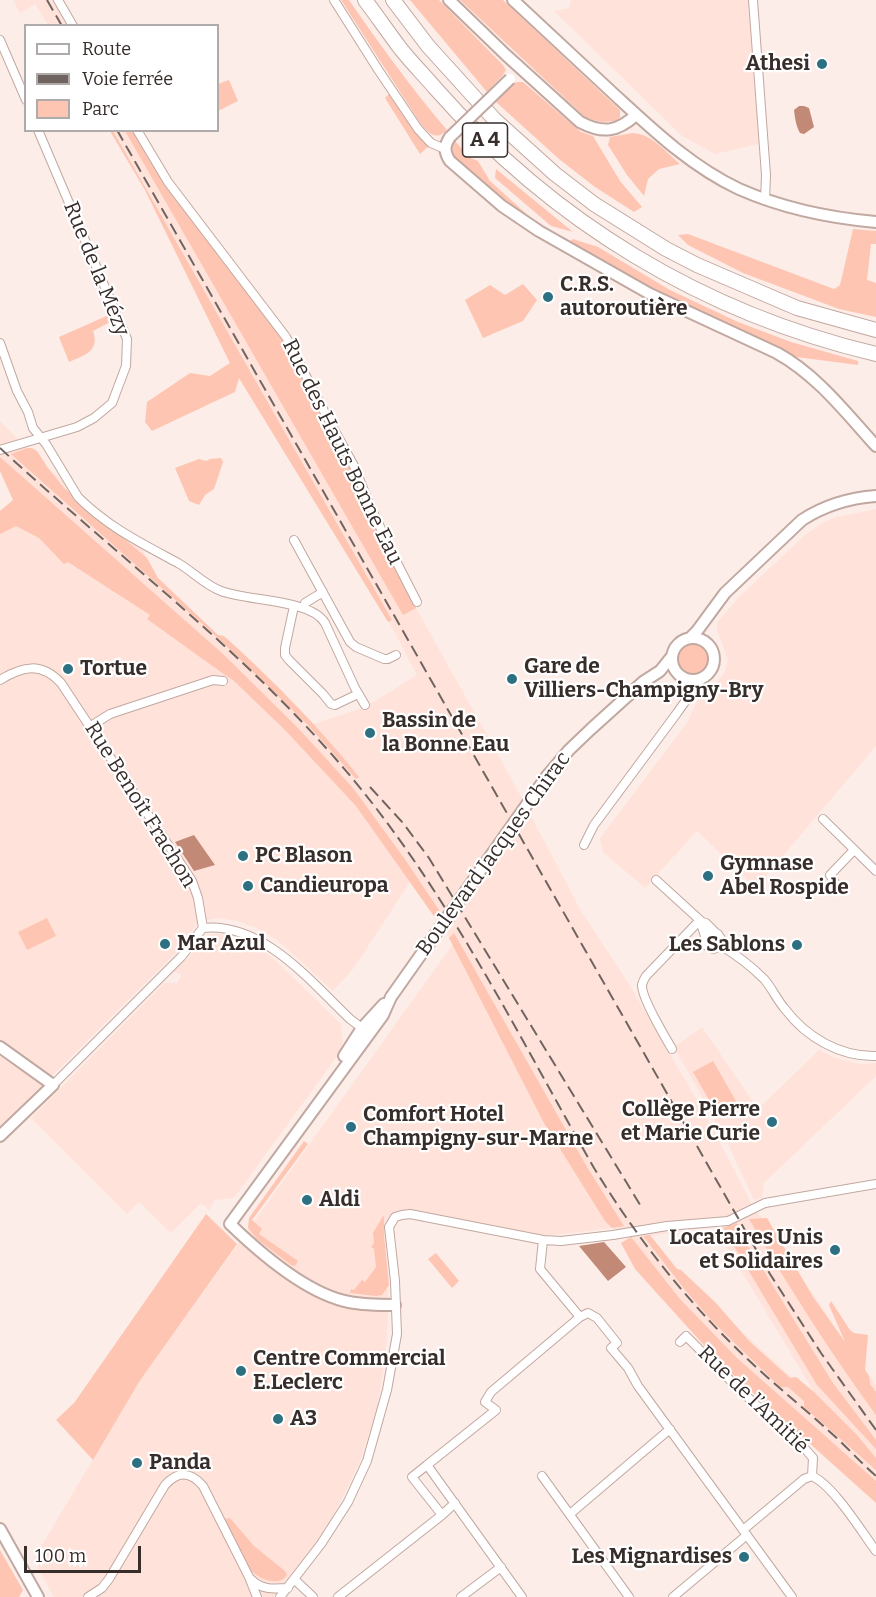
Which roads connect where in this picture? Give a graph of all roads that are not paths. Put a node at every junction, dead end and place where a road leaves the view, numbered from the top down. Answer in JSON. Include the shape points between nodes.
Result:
{"nodes":[{"id":1,"x":58,"y":0,"type":"edge"},
{"id":2,"x":334,"y":0,"type":"edge"},
{"id":3,"x":365,"y":0,"type":"edge"},
{"id":4,"x":393,"y":0,"type":"edge"},
{"id":5,"x":448,"y":0,"type":"edge"},
{"id":6,"x":513,"y":0,"type":"edge"},
{"id":7,"x":753,"y":0,"type":"edge"},
{"id":8,"x":72,"y":24,"type":"edge"},
{"id":9,"x":0,"y":40,"type":"edge"},
{"id":10,"x":511,"y":60,"type":"junction"},
{"id":11,"x":528,"y":74,"type":"junction"},
{"id":12,"x":510,"y":79,"type":"junction"},
{"id":13,"x":24,"y":95,"type":"edge"},
{"id":14,"x":636,"y":115,"type":"junction"},
{"id":15,"x":39,"y":132,"type":"edge"},
{"id":16,"x":138,"y":132,"type":"edge"},
{"id":17,"x":445,"y":149,"type":"junction"},
{"id":18,"x":765,"y":200,"type":"junction"},
{"id":19,"x":876,"y":222,"type":"edge"},
{"id":20,"x":876,"y":330,"type":"edge"},
{"id":21,"x":0,"y":343,"type":"edge"},
{"id":22,"x":876,"y":354,"type":"edge"},
{"id":23,"x":42,"y":438,"type":"junction"},
{"id":24,"x":876,"y":446,"type":"edge"},
{"id":25,"x":0,"y":450,"type":"edge"},
{"id":26,"x":876,"y":496,"type":"edge"},
{"id":27,"x":294,"y":540,"type":"dead end"},
{"id":28,"x":323,"y":592,"type":"junction"},
{"id":29,"x":417,"y":602,"type":"dead end"},
{"id":30,"x":294,"y":606,"type":"junction"},
{"id":31,"x":304,"y":608,"type":"junction"},
{"id":32,"x":707,"y":619,"type":"junction"},
{"id":33,"x":348,"y":638,"type":"junction"},
{"id":34,"x":690,"y":638,"type":"junction"},
{"id":35,"x":335,"y":645,"type":"junction"},
{"id":36,"x":710,"y":646,"type":"junction"},
{"id":37,"x":396,"y":655,"type":"dead end"},
{"id":38,"x":672,"y":656,"type":"junction"},
{"id":39,"x":660,"y":671,"type":"junction"},
{"id":40,"x":678,"y":674,"type":"junction"},
{"id":41,"x":700,"y":679,"type":"junction"},
{"id":42,"x":0,"y":680,"type":"edge"},
{"id":43,"x":223,"y":681,"type":"dead end"},
{"id":44,"x":358,"y":694,"type":"junction"},
{"id":45,"x":685,"y":700,"type":"junction"},
{"id":46,"x":365,"y":705,"type":"dead end"},
{"id":47,"x":90,"y":726,"type":"junction"},
{"id":48,"x":823,"y":819,"type":"dead end"},
{"id":49,"x":584,"y":845,"type":"dead end"},
{"id":50,"x":854,"y":850,"type":"junction"},
{"id":51,"x":876,"y":871,"type":"edge"},
{"id":52,"x":656,"y":879,"type":"dead end"},
{"id":53,"x":839,"y":889,"type":"dead end"},
{"id":54,"x":701,"y":921,"type":"junction"},
{"id":55,"x":203,"y":928,"type":"junction"},
{"id":56,"x":716,"y":932,"type":"junction"},
{"id":57,"x":705,"y":936,"type":"junction"},
{"id":58,"x":720,"y":945,"type":"junction"},
{"id":59,"x":367,"y":1030,"type":"junction"},
{"id":60,"x":0,"y":1047,"type":"edge"},
{"id":61,"x":672,"y":1049,"type":"dead end"},
{"id":62,"x":876,"y":1056,"type":"edge"},
{"id":63,"x":344,"y":1062,"type":"junction"},
{"id":64,"x":53,"y":1085,"type":"junction"},
{"id":65,"x":328,"y":1090,"type":"junction"},
{"id":66,"x":311,"y":1113,"type":"junction"},
{"id":67,"x":0,"y":1136,"type":"edge"},
{"id":68,"x":876,"y":1184,"type":"edge"},
{"id":69,"x":543,"y":1240,"type":"junction"},
{"id":70,"x":395,"y":1305,"type":"junction"},
{"id":71,"x":580,"y":1317,"type":"junction"},
{"id":72,"x":680,"y":1342,"type":"dead end"},
{"id":73,"x":670,"y":1429,"type":"junction"},
{"id":74,"x":427,"y":1465,"type":"junction"},
{"id":75,"x":542,"y":1476,"type":"dead end"},
{"id":76,"x":812,"y":1476,"type":"junction"},
{"id":77,"x":455,"y":1503,"type":"junction"},
{"id":78,"x":570,"y":1514,"type":"junction"},
{"id":79,"x":442,"y":1515,"type":"junction"},
{"id":80,"x":0,"y":1529,"type":"edge"},
{"id":81,"x":745,"y":1533,"type":"junction"},
{"id":82,"x":876,"y":1551,"type":"edge"},
{"id":83,"x":501,"y":1567,"type":"junction"},
{"id":84,"x":249,"y":1577,"type":"junction"},
{"id":85,"x":295,"y":1580,"type":"junction"},
{"id":86,"x":288,"y":1588,"type":"junction"},
{"id":87,"x":38,"y":1597,"type":"edge"},
{"id":88,"x":88,"y":1597,"type":"edge"},
{"id":89,"x":257,"y":1597,"type":"edge"},
{"id":90,"x":280,"y":1597,"type":"edge"},
{"id":91,"x":314,"y":1597,"type":"edge"},
{"id":92,"x":338,"y":1597,"type":"edge"},
{"id":93,"x":461,"y":1597,"type":"edge"},
{"id":94,"x":522,"y":1597,"type":"edge"},
{"id":95,"x":630,"y":1597,"type":"edge"},
{"id":96,"x":673,"y":1597,"type":"edge"},
{"id":97,"x":792,"y":1597,"type":"edge"}],
"edges":[{"from":1,"to":8,"type":"street"},
{"from":2,"to":17,"type":"street","via":[[418,129],[431,143]]},
{"from":3,"to":22,"type":"highway","number":"A 4","via":[[401,49],[456,111],[501,156],[584,223],[630,254],[734,307],[790,330]]},
{"from":4,"to":20,"type":"highway","number":"A 4","via":[[428,46],[495,120],[594,204],[697,265],[797,308]]},
{"from":5,"to":10,"type":"main road"},
{"from":6,"to":14,"type":"main road"},
{"from":7,"to":18,"type":"street"},
{"from":9,"to":13,"type":"street"},
{"from":10,"to":11,"type":"main road"},
{"from":10,"to":12,"type":"main road"},
{"from":11,"to":12,"type":"main road"},
{"from":11,"to":14,"type":"main road","via":[[589,127],[616,129]]},
{"from":12,"to":17,"type":"main road","bridge":true,"via":[[450,137]]},
{"from":14,"to":18,"type":"main road","via":[[712,174]]},
{"from":15,"to":23,"type":"street","name":"Rue de la Mézy","via":[[127,339],[126,366],[112,403],[77,427]]},
{"from":16,"to":29,"type":"street","name":"Rue des Hauts Bonne Eau","via":[[168,182],[286,337],[354,466]]},
{"from":17,"to":24,"type":"main road","via":[[450,161],[502,206],[539,231],[650,294],[792,361]]},
{"from":18,"to":19,"type":"main road","via":[[809,212]]},
{"from":21,"to":23,"type":"street","via":[[33,428]]},
{"from":23,"to":25,"type":"street","name":"Rue de la Mézy"},
{"from":23,"to":30,"type":"street","via":[[78,496],[112,526],[221,591]]},
{"from":26,"to":32,"type":"main road","name":"Boulevard Jacques Chirac","via":[[832,505],[802,520],[725,593]]},
{"from":27,"to":28,"type":"street"},
{"from":28,"to":31,"type":"street","via":[[305,603]]},
{"from":28,"to":33,"type":"street"},
{"from":30,"to":31,"type":"street"},
{"from":30,"to":44,"type":"street","via":[[285,655],[331,704]]},
{"from":31,"to":35,"type":"street","via":[[322,618]]},
{"from":32,"to":34,"type":"main road","name":"Boulevard Jacques Chirac"},
{"from":32,"to":36,"type":"main road"},
{"from":33,"to":35,"type":"street"},
{"from":33,"to":37,"type":"street","via":[[356,647],[384,659]]},
{"from":34,"to":36,"type":"main road","via":[[701,639]]},
{"from":34,"to":38,"type":"main road","name":"Boulevard Jacques Chirac","via":[[680,642]]},
{"from":35,"to":44,"type":"street"},
{"from":36,"to":41,"type":"main road","via":[[714,663]]},
{"from":38,"to":39,"type":"main road","name":"Boulevard Jacques Chirac"},
{"from":38,"to":40,"type":"main road","via":[[672,666]]},
{"from":39,"to":40,"type":"main road"},
{"from":39,"to":59,"type":"main road","name":"Boulevard Jacques Chirac","bridge":true,"via":[[591,729],[547,776],[391,997],[383,1015]]},
{"from":40,"to":41,"type":"main road"},
{"from":40,"to":45,"type":"street","via":[[685,688]]},
{"from":41,"to":45,"type":"street"},
{"from":42,"to":47,"type":"street","name":"Rue Benoît Frachon","via":[[24,668],[48,673],[61,683]]},
{"from":43,"to":47,"type":"street","via":[[213,680],[110,714]]},
{"from":44,"to":46,"type":"street"},
{"from":45,"to":49,"type":"street","via":[[594,825]]},
{"from":47,"to":55,"type":"street","name":"Rue Benoît Frachon","via":[[192,881]]},
{"from":48,"to":50,"type":"street"},
{"from":50,"to":51,"type":"street"},
{"from":50,"to":53,"type":"street","via":[[830,875]]},
{"from":52,"to":54,"type":"street"},
{"from":54,"to":56,"type":"street"},
{"from":54,"to":57,"type":"street"},
{"from":54,"to":61,"type":"street","via":[[643,982],[644,996]]},
{"from":55,"to":59,"type":"street","via":[[225,928],[260,940]]},
{"from":55,"to":64,"type":"street","via":[[181,957]]},
{"from":56,"to":57,"type":"street"},
{"from":56,"to":58,"type":"street"},
{"from":57,"to":58,"type":"street","via":[[707,947]]},
{"from":58,"to":62,"type":"street","via":[[765,980],[808,1034],[842,1051]]},
{"from":59,"to":63,"type":"main road","name":"Boulevard Jacques Chirac"},
{"from":59,"to":65,"type":"main road"},
{"from":60,"to":64,"type":"main road"},
{"from":63,"to":65,"type":"main road"},
{"from":63,"to":66,"type":"main road","via":[[325,1083]]},
{"from":64,"to":67,"type":"main road"},
{"from":65,"to":66,"type":"main road"},
{"from":66,"to":70,"type":"main road","via":[[230,1224],[252,1246],[319,1292],[348,1302]]},
{"from":68,"to":69,"type":"street","via":[[765,1203],[728,1221]]},
{"from":69,"to":70,"type":"street","via":[[410,1214],[396,1217],[389,1231]]},
{"from":69,"to":71,"type":"street","via":[[540,1269]]},
{"from":70,"to":85,"type":"street","via":[[397,1334],[393,1361],[367,1461],[348,1502]]},
{"from":71,"to":73,"type":"street","via":[[588,1314],[597,1318],[617,1343],[611,1348]]},
{"from":71,"to":74,"type":"street","via":[[491,1392],[485,1402],[496,1410]]},
{"from":72,"to":76,"type":"street","name":"Rue de l’Amitié","via":[[686,1336],[806,1450],[813,1458]]},
{"from":73,"to":78,"type":"street"},
{"from":73,"to":81,"type":"street"},
{"from":74,"to":77,"type":"street"},
{"from":74,"to":79,"type":"street","via":[[412,1478]]},
{"from":75,"to":78,"type":"street"},
{"from":76,"to":81,"type":"street"},
{"from":76,"to":82,"type":"street","via":[[833,1492]]},
{"from":77,"to":79,"type":"street"},
{"from":77,"to":83,"type":"street"},
{"from":78,"to":95,"type":"street"},
{"from":79,"to":92,"type":"street"},
{"from":80,"to":87,"type":"main road"},
{"from":81,"to":96,"type":"street"},
{"from":81,"to":97,"type":"street"},
{"from":83,"to":93,"type":"street"},
{"from":83,"to":94,"type":"street"},
{"from":84,"to":86,"type":"street","via":[[267,1589]]},
{"from":84,"to":88,"type":"street","via":[[203,1486],[196,1478],[180,1475],[165,1485],[109,1579]]},
{"from":84,"to":89,"type":"street"},
{"from":85,"to":86,"type":"street"},
{"from":85,"to":91,"type":"street"},
{"from":86,"to":90,"type":"street"}]}
